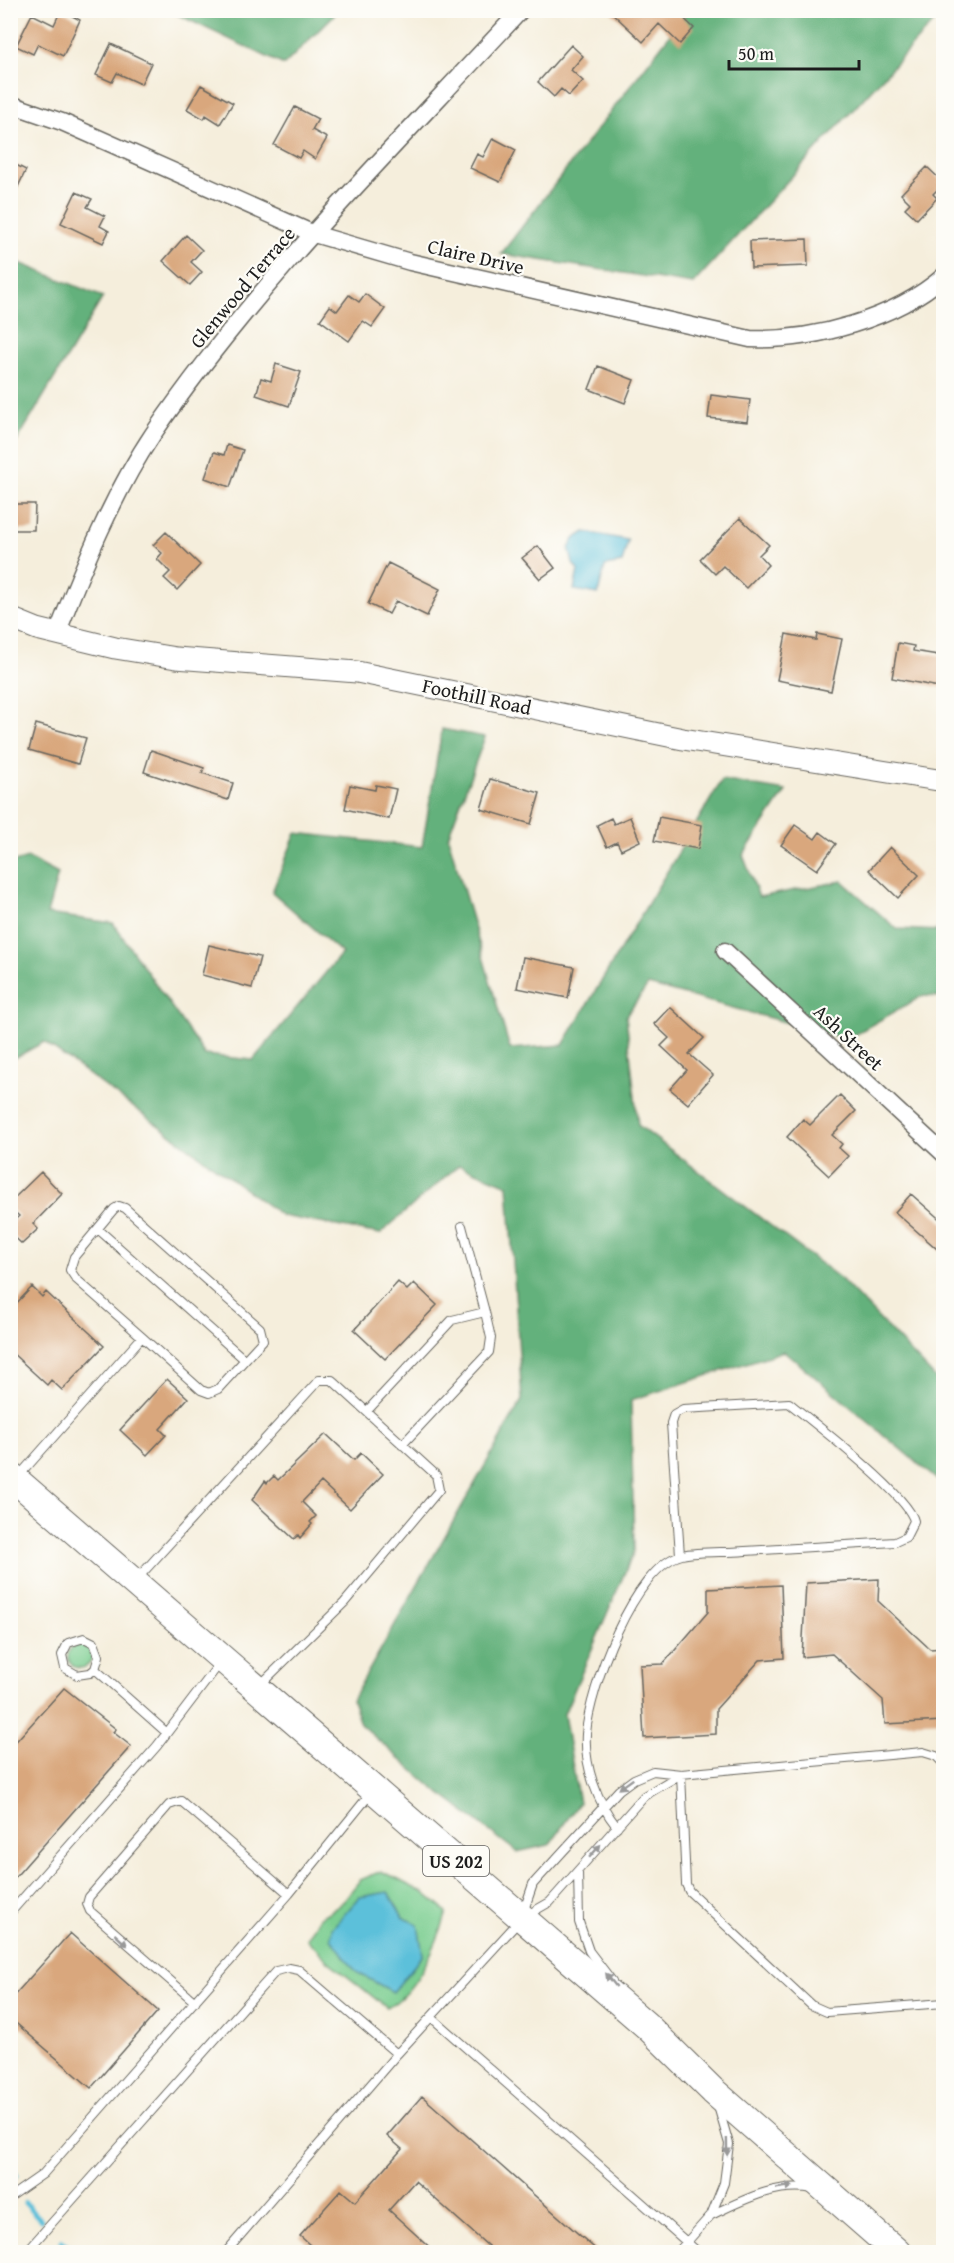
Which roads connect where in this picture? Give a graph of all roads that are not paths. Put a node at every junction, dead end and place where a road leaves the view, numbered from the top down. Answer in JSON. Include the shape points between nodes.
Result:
{"nodes":[{"id":1,"x":521,"y":10,"type":"edge"},
{"id":2,"x":10,"y":104,"type":"edge"},
{"id":3,"x":314,"y":234,"type":"junction"},
{"id":4,"x":944,"y":276,"type":"edge"},
{"id":5,"x":10,"y":618,"type":"edge"},
{"id":6,"x":57,"y":634,"type":"junction"},
{"id":7,"x":944,"y":781,"type":"edge"},
{"id":8,"x":725,"y":951,"type":"dead end"},
{"id":9,"x":944,"y":1154,"type":"edge"},
{"id":10,"x":462,"y":1226,"type":"dead end"},
{"id":11,"x":98,"y":1229,"type":"junction"},
{"id":12,"x":485,"y":1312,"type":"junction"},
{"id":13,"x":142,"y":1337,"type":"junction"},
{"id":14,"x":244,"y":1359,"type":"junction"},
{"id":15,"x":367,"y":1411,"type":"junction"},
{"id":16,"x":402,"y":1444,"type":"junction"},
{"id":17,"x":13,"y":1477,"type":"edge"},
{"id":18,"x":680,"y":1555,"type":"junction"},
{"id":19,"x":134,"y":1583,"type":"junction"},
{"id":20,"x":223,"y":1660,"type":"junction"},
{"id":21,"x":95,"y":1669,"type":"junction"},
{"id":22,"x":256,"y":1690,"type":"junction"},
{"id":23,"x":167,"y":1733,"type":"junction"},
{"id":24,"x":944,"y":1764,"type":"edge"},
{"id":25,"x":681,"y":1774,"type":"junction"},
{"id":26,"x":373,"y":1791,"type":"junction"},
{"id":27,"x":601,"y":1807,"type":"junction"},
{"id":28,"x":616,"y":1827,"type":"junction"},
{"id":29,"x":578,"y":1870,"type":"junction"},
{"id":30,"x":289,"y":1894,"type":"junction"},
{"id":31,"x":10,"y":1913,"type":"edge"},
{"id":32,"x":522,"y":1918,"type":"junction"},
{"id":33,"x":195,"y":2002,"type":"junction"},
{"id":34,"x":944,"y":2003,"type":"edge"},
{"id":35,"x":431,"y":2017,"type":"junction"},
{"id":36,"x":647,"y":2026,"type":"junction"},
{"id":37,"x":397,"y":2054,"type":"junction"},
{"id":38,"x":713,"y":2091,"type":"junction"},
{"id":39,"x":829,"y":2192,"type":"junction"},
{"id":40,"x":10,"y":2198,"type":"edge"},
{"id":41,"x":711,"y":2215,"type":"junction"},
{"id":42,"x":687,"y":2242,"type":"junction"},
{"id":43,"x":26,"y":2253,"type":"edge"},
{"id":44,"x":226,"y":2253,"type":"edge"},
{"id":45,"x":678,"y":2253,"type":"edge"},
{"id":46,"x":698,"y":2253,"type":"edge"},
{"id":47,"x":897,"y":2253,"type":"edge"}],
"edges":[{"from":1,"to":3,"type":"street","name":"Glenwood Terrace"},
{"from":2,"to":3,"type":"street","name":"Claire Drive","via":[[62,122]]},
{"from":3,"to":4,"type":"street","name":"Claire Drive","via":[[411,262],[750,339],[775,340],[846,327],[900,303]]},
{"from":3,"to":6,"type":"street","name":"Glenwood Terrace","via":[[224,339],[153,435],[132,469],[77,582]]},
{"from":5,"to":6,"type":"street","name":"Foothill Road"},
{"from":6,"to":7,"type":"street","name":"Foothill Road","via":[[176,658],[357,672],[683,740]]},
{"from":8,"to":9,"type":"street","name":"Ash Street"},
{"from":10,"to":12,"type":"lane"},
{"from":11,"to":13,"type":"lane","via":[[71,1260],[70,1270]]},
{"from":11,"to":14,"type":"lane"},
{"from":11,"to":14,"type":"lane","via":[[114,1209],[123,1207],[260,1328],[263,1340]]},
{"from":12,"to":15,"type":"lane","via":[[452,1320]]},
{"from":12,"to":16,"type":"lane","via":[[491,1338],[489,1352]]},
{"from":13,"to":14,"type":"lane","via":[[205,1392],[218,1389]]},
{"from":13,"to":17,"type":"lane"},
{"from":15,"to":16,"type":"lane"},
{"from":15,"to":19,"type":"lane","via":[[332,1380],[320,1380]]},
{"from":16,"to":22,"type":"lane","via":[[436,1475],[437,1495],[344,1603]]},
{"from":17,"to":19,"type":"highway","number":"US 202"},
{"from":18,"to":18,"type":"lane","via":[[671,1423],[674,1414],[683,1408],[789,1402],[889,1489],[910,1509],[914,1521],[906,1537],[895,1542]]},
{"from":18,"to":27,"type":"lane","via":[[646,1581],[631,1602],[607,1657],[586,1736]]},
{"from":19,"to":20,"type":"highway","number":"US 202"},
{"from":20,"to":22,"type":"highway","number":"US 202"},
{"from":20,"to":23,"type":"lane"},
{"from":21,"to":21,"type":"lane","via":[[99,1656],[94,1643],[78,1638],[68,1643],[62,1655],[65,1668],[83,1675]]},
{"from":21,"to":23,"type":"lane"},
{"from":22,"to":26,"type":"highway","number":"US 202"},
{"from":23,"to":31,"type":"lane"},
{"from":24,"to":25,"type":"lane","via":[[923,1752]]},
{"from":25,"to":27,"type":"lane","one_way":true,"via":[[653,1771],[634,1779]]},
{"from":25,"to":28,"type":"lane","via":[[644,1796]]},
{"from":25,"to":34,"type":"lane","via":[[689,1891],[811,2005],[827,2012]]},
{"from":26,"to":30,"type":"lane"},
{"from":26,"to":32,"type":"highway","number":"US 202"},
{"from":27,"to":28,"type":"lane"},
{"from":27,"to":32,"type":"lane","via":[[533,1884]]},
{"from":29,"to":28,"type":"lane","one_way":true},
{"from":29,"to":32,"type":"lane","via":[[550,1902]]},
{"from":36,"to":29,"type":"lane","one_way":true,"via":[[589,1951],[579,1922]]},
{"from":30,"to":33,"type":"lane"},
{"from":30,"to":33,"type":"lane","one_way":true,"via":[[181,1801],[169,1805],[87,1904],[90,1911]]},
{"from":32,"to":35,"type":"lane"},
{"from":32,"to":36,"type":"highway","number":"US 202"},
{"from":33,"to":40,"type":"lane","via":[[43,2174]]},
{"from":35,"to":37,"type":"lane"},
{"from":35,"to":42,"type":"lane"},
{"from":36,"to":38,"type":"highway","number":"US 202"},
{"from":37,"to":43,"type":"lane","via":[[303,1973],[289,1968],[276,1971]]},
{"from":37,"to":44,"type":"lane"},
{"from":38,"to":39,"type":"highway","number":"US 202"},
{"from":38,"to":41,"type":"lane","one_way":true,"via":[[729,2144],[724,2183]]},
{"from":41,"to":39,"type":"lane","one_way":true,"via":[[780,2187]]},
{"from":39,"to":47,"type":"highway","number":"US 202"},
{"from":41,"to":42,"type":"lane"},
{"from":42,"to":45,"type":"lane"},
{"from":42,"to":46,"type":"lane"}]}
